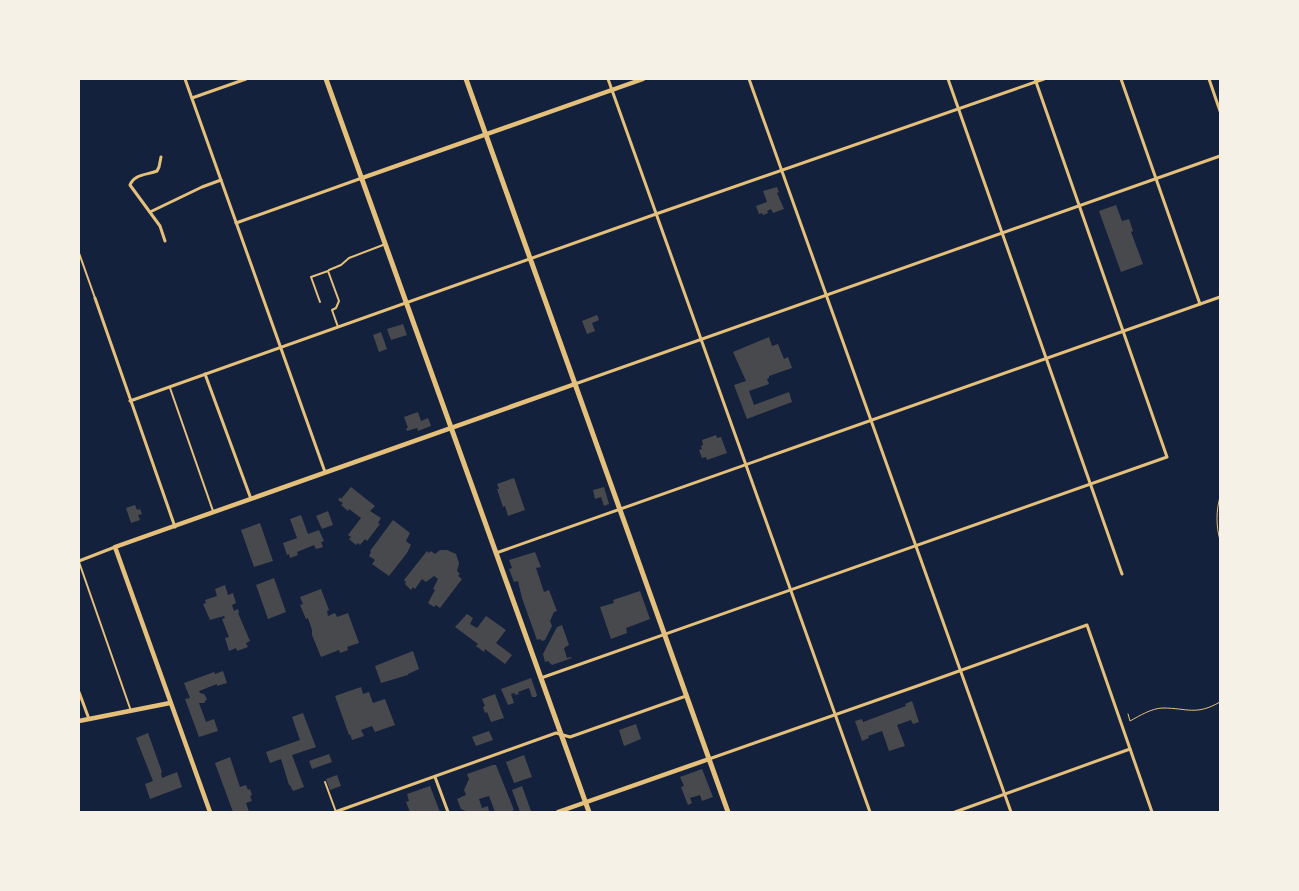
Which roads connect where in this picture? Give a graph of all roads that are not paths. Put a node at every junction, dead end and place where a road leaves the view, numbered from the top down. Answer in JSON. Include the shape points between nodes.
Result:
{"nodes":[{"id":1,"x":185,"y":79,"type":"edge"},
{"id":2,"x":246,"y":79,"type":"edge"},
{"id":3,"x":326,"y":79,"type":"edge"},
{"id":4,"x":466,"y":79,"type":"edge"},
{"id":5,"x":608,"y":79,"type":"edge"},
{"id":6,"x":643,"y":79,"type":"edge"},
{"id":7,"x":749,"y":79,"type":"edge"},
{"id":8,"x":948,"y":79,"type":"edge"},
{"id":9,"x":1044,"y":79,"type":"edge"},
{"id":10,"x":1121,"y":79,"type":"edge"},
{"id":11,"x":1209,"y":79,"type":"edge"},
{"id":12,"x":1035,"y":80,"type":"edge"},
{"id":13,"x":612,"y":90,"type":"junction"},
{"id":14,"x":192,"y":98,"type":"junction"},
{"id":15,"x":958,"y":108,"type":"junction"},
{"id":16,"x":1220,"y":111,"type":"edge"},
{"id":17,"x":486,"y":135,"type":"junction"},
{"id":18,"x":1220,"y":156,"type":"edge"},
{"id":19,"x":161,"y":157,"type":"dead end"},
{"id":20,"x":782,"y":170,"type":"junction"},
{"id":21,"x":362,"y":178,"type":"junction"},
{"id":22,"x":1156,"y":179,"type":"junction"},
{"id":23,"x":221,"y":180,"type":"junction"},
{"id":24,"x":1080,"y":206,"type":"junction"},
{"id":25,"x":150,"y":212,"type":"junction"},
{"id":26,"x":656,"y":214,"type":"junction"},
{"id":27,"x":236,"y":223,"type":"junction"},
{"id":28,"x":1002,"y":234,"type":"junction"},
{"id":29,"x":165,"y":241,"type":"dead end"},
{"id":30,"x":386,"y":244,"type":"junction"},
{"id":31,"x":79,"y":253,"type":"edge"},
{"id":32,"x":530,"y":259,"type":"junction"},
{"id":33,"x":328,"y":271,"type":"junction"},
{"id":34,"x":826,"y":295,"type":"junction"},
{"id":35,"x":1220,"y":297,"type":"edge"},
{"id":36,"x":95,"y":298,"type":"joint"},
{"id":37,"x":320,"y":302,"type":"dead end"},
{"id":38,"x":407,"y":303,"type":"junction"},
{"id":39,"x":1200,"y":304,"type":"junction"},
{"id":40,"x":338,"y":327,"type":"junction"},
{"id":41,"x":1123,"y":331,"type":"junction"},
{"id":42,"x":701,"y":339,"type":"junction"},
{"id":43,"x":281,"y":347,"type":"junction"},
{"id":44,"x":1046,"y":358,"type":"junction"},
{"id":45,"x":205,"y":374,"type":"junction"},
{"id":46,"x":576,"y":384,"type":"junction"},
{"id":47,"x":170,"y":387,"type":"junction"},
{"id":48,"x":130,"y":401,"type":"junction"},
{"id":49,"x":871,"y":421,"type":"junction"},
{"id":50,"x":452,"y":429,"type":"junction"},
{"id":51,"x":746,"y":465,"type":"junction"},
{"id":52,"x":326,"y":473,"type":"junction"},
{"id":53,"x":1091,"y":484,"type":"junction"},
{"id":54,"x":251,"y":500,"type":"junction"},
{"id":55,"x":620,"y":509,"type":"junction"},
{"id":56,"x":214,"y":513,"type":"junction"},
{"id":57,"x":174,"y":527,"type":"junction"},
{"id":58,"x":916,"y":545,"type":"junction"},
{"id":59,"x":115,"y":548,"type":"junction"},
{"id":60,"x":496,"y":553,"type":"junction"},
{"id":61,"x":79,"y":561,"type":"edge"},
{"id":62,"x":1122,"y":574,"type":"dead end"},
{"id":63,"x":790,"y":590,"type":"junction"},
{"id":64,"x":665,"y":634,"type":"junction"},
{"id":65,"x":960,"y":671,"type":"junction"},
{"id":66,"x":541,"y":678,"type":"junction"},
{"id":67,"x":79,"y":692,"type":"edge"},
{"id":68,"x":686,"y":696,"type":"junction"},
{"id":69,"x":170,"y":703,"type":"junction"},
{"id":70,"x":132,"y":711,"type":"junction"},
{"id":71,"x":835,"y":716,"type":"junction"},
{"id":72,"x":89,"y":719,"type":"junction"},
{"id":73,"x":79,"y":721,"type":"edge"},
{"id":74,"x":561,"y":735,"type":"junction"},
{"id":75,"x":1130,"y":749,"type":"junction"},
{"id":76,"x":709,"y":759,"type":"junction"},
{"id":77,"x":435,"y":776,"type":"junction"},
{"id":78,"x":325,"y":782,"type":"dead end"},
{"id":79,"x":1005,"y":794,"type":"junction"},
{"id":80,"x":586,"y":802,"type":"junction"},
{"id":81,"x":210,"y":812,"type":"edge"},
{"id":82,"x":335,"y":812,"type":"edge"},
{"id":83,"x":448,"y":812,"type":"edge"},
{"id":84,"x":558,"y":812,"type":"edge"},
{"id":85,"x":589,"y":812,"type":"edge"},
{"id":86,"x":728,"y":812,"type":"edge"},
{"id":87,"x":870,"y":812,"type":"edge"},
{"id":88,"x":955,"y":812,"type":"edge"},
{"id":89,"x":1011,"y":812,"type":"edge"},
{"id":90,"x":1152,"y":812,"type":"edge"}],
"edges":[{"from":1,"to":14,"type":"street"},
{"from":2,"to":14,"type":"street"},
{"from":3,"to":21,"type":"main road"},
{"from":4,"to":17,"type":"main road"},
{"from":5,"to":13,"type":"street"},
{"from":6,"to":13,"type":"street"},
{"from":7,"to":20,"type":"street"},
{"from":8,"to":15,"type":"street"},
{"from":9,"to":12,"type":"street"},
{"from":10,"to":22,"type":"street"},
{"from":11,"to":16,"type":"street"},
{"from":12,"to":15,"type":"street"},
{"from":12,"to":24,"type":"street"},
{"from":13,"to":17,"type":"street"},
{"from":13,"to":26,"type":"street"},
{"from":14,"to":23,"type":"street"},
{"from":15,"to":20,"type":"street"},
{"from":15,"to":28,"type":"street"},
{"from":17,"to":21,"type":"street"},
{"from":17,"to":32,"type":"main road"},
{"from":18,"to":22,"type":"street"},
{"from":19,"to":25,"type":"street","via":[[157,171],[130,182],[132,190]]},
{"from":20,"to":26,"type":"street"},
{"from":20,"to":34,"type":"street"},
{"from":21,"to":27,"type":"street"},
{"from":21,"to":30,"type":"main road"},
{"from":22,"to":24,"type":"street"},
{"from":22,"to":39,"type":"street"},
{"from":23,"to":25,"type":"street"},
{"from":23,"to":27,"type":"street"},
{"from":24,"to":28,"type":"street"},
{"from":24,"to":41,"type":"street"},
{"from":25,"to":29,"type":"street"},
{"from":26,"to":32,"type":"street"},
{"from":26,"to":42,"type":"street"},
{"from":27,"to":43,"type":"street"},
{"from":28,"to":34,"type":"street"},
{"from":28,"to":44,"type":"street"},
{"from":30,"to":33,"type":"lane","via":[[349,258]]},
{"from":30,"to":38,"type":"main road"},
{"from":31,"to":36,"type":"lane"},
{"from":32,"to":38,"type":"street"},
{"from":32,"to":46,"type":"main road"},
{"from":33,"to":37,"type":"lane","via":[[311,277]]},
{"from":33,"to":40,"type":"lane","via":[[339,301],[332,310]]},
{"from":34,"to":42,"type":"street"},
{"from":34,"to":49,"type":"street"},
{"from":35,"to":39,"type":"street"},
{"from":36,"to":48,"type":"street"},
{"from":38,"to":40,"type":"street"},
{"from":38,"to":50,"type":"main road"},
{"from":39,"to":41,"type":"street"},
{"from":40,"to":43,"type":"street"},
{"from":41,"to":44,"type":"street"},
{"from":41,"to":53,"type":"street","via":[[1167,457]]},
{"from":42,"to":46,"type":"street"},
{"from":42,"to":51,"type":"street"},
{"from":43,"to":45,"type":"street"},
{"from":43,"to":52,"type":"street"},
{"from":44,"to":49,"type":"street"},
{"from":44,"to":53,"type":"street"},
{"from":45,"to":47,"type":"street"},
{"from":45,"to":54,"type":"street"},
{"from":46,"to":50,"type":"street"},
{"from":46,"to":55,"type":"main road"},
{"from":47,"to":48,"type":"street"},
{"from":47,"to":56,"type":"lane"},
{"from":48,"to":57,"type":"street"},
{"from":49,"to":51,"type":"street"},
{"from":49,"to":58,"type":"street"},
{"from":50,"to":52,"type":"street"},
{"from":50,"to":60,"type":"main road"},
{"from":51,"to":55,"type":"street"},
{"from":51,"to":63,"type":"street"},
{"from":52,"to":54,"type":"street"},
{"from":53,"to":58,"type":"street"},
{"from":53,"to":62,"type":"street"},
{"from":54,"to":56,"type":"street"},
{"from":55,"to":60,"type":"street"},
{"from":55,"to":64,"type":"main road"},
{"from":56,"to":57,"type":"street"},
{"from":57,"to":59,"type":"street"},
{"from":58,"to":63,"type":"street"},
{"from":58,"to":65,"type":"street"},
{"from":59,"to":61,"type":"street"},
{"from":59,"to":69,"type":"street"},
{"from":60,"to":66,"type":"main road"},
{"from":61,"to":70,"type":"lane"},
{"from":63,"to":64,"type":"street"},
{"from":63,"to":71,"type":"street"},
{"from":64,"to":66,"type":"street"},
{"from":64,"to":68,"type":"main road"},
{"from":65,"to":71,"type":"street"},
{"from":65,"to":75,"type":"street","via":[[1086,625]]},
{"from":65,"to":79,"type":"street"},
{"from":66,"to":74,"type":"main road"},
{"from":67,"to":72,"type":"street"},
{"from":68,"to":74,"type":"street","via":[[570,737]]},
{"from":68,"to":76,"type":"main road"},
{"from":69,"to":70,"type":"street"},
{"from":69,"to":81,"type":"street"},
{"from":70,"to":72,"type":"street"},
{"from":71,"to":76,"type":"street"},
{"from":71,"to":87,"type":"street"},
{"from":72,"to":73,"type":"street"},
{"from":74,"to":77,"type":"street","via":[[556,733]]},
{"from":74,"to":80,"type":"main road"},
{"from":75,"to":79,"type":"street"},
{"from":75,"to":90,"type":"street"},
{"from":76,"to":80,"type":"street"},
{"from":76,"to":86,"type":"main road"},
{"from":77,"to":82,"type":"street"},
{"from":77,"to":83,"type":"street"},
{"from":78,"to":82,"type":"lane"},
{"from":79,"to":88,"type":"street"},
{"from":79,"to":89,"type":"street"},
{"from":80,"to":84,"type":"street"},
{"from":80,"to":85,"type":"main road"}]}
